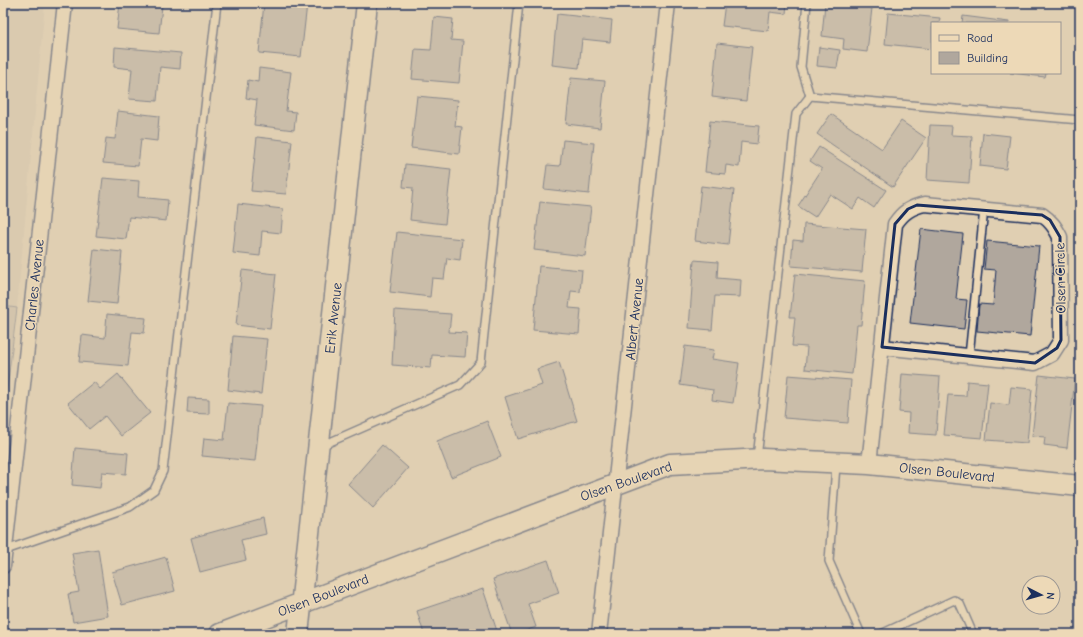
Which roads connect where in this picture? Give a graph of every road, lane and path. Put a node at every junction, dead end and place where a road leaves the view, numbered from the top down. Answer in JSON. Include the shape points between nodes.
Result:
{"nodes":[{"id":1,"x":66,"y":3,"type":"edge"},
{"id":2,"x":217,"y":3,"type":"edge"},
{"id":3,"x":367,"y":3,"type":"edge"},
{"id":4,"x":519,"y":3,"type":"edge"},
{"id":5,"x":668,"y":3,"type":"edge"},
{"id":6,"x":807,"y":3,"type":"edge"},
{"id":7,"x":810,"y":96,"type":"junction"},
{"id":8,"x":1080,"y":120,"type":"edge"},
{"id":9,"x":984,"y":210,"type":"junction"},
{"id":10,"x":882,"y":346,"type":"junction"},
{"id":11,"x":969,"y":356,"type":"junction"},
{"id":12,"x":319,"y":447,"type":"junction"},
{"id":13,"x":756,"y":460,"type":"junction"},
{"id":14,"x":836,"y":462,"type":"junction"},
{"id":15,"x":869,"y":464,"type":"junction"},
{"id":16,"x":616,"y":484,"type":"junction"},
{"id":17,"x":1080,"y":486,"type":"edge"},
{"id":18,"x":4,"y":551,"type":"edge"},
{"id":19,"x":3,"y":566,"type":"edge"},
{"id":20,"x":302,"y":603,"type":"junction"},
{"id":21,"x":220,"y":634,"type":"edge"},
{"id":22,"x":298,"y":634,"type":"edge"},
{"id":23,"x":599,"y":634,"type":"edge"},
{"id":24,"x":861,"y":634,"type":"edge"},
{"id":25,"x":881,"y":634,"type":"edge"},
{"id":26,"x":973,"y":634,"type":"edge"}],
"edges":[{"from":1,"to":18,"type":"street","name":"Charles Avenue"},
{"from":2,"to":18,"type":"lane","via":[[163,471],[154,490],[130,507]]},
{"from":3,"to":12,"type":"main road","name":"Erik Avenue"},
{"from":4,"to":12,"type":"lane","via":[[481,362],[460,385]]},
{"from":5,"to":16,"type":"street","name":"Albert Avenue"},
{"from":6,"to":7,"type":"lane","via":[[801,67]]},
{"from":7,"to":8,"type":"lane"},
{"from":7,"to":13,"type":"lane","via":[[796,114]]},
{"from":9,"to":10,"type":"street","name":"Olsen Circle","via":[[925,204],[900,216],[895,224]]},
{"from":9,"to":11,"type":"lane"},
{"from":9,"to":11,"type":"street","name":"Olsen Circle","via":[[1042,215],[1055,227],[1060,237],[1061,340],[1052,354],[1035,363]]},
{"from":10,"to":11,"type":"street","name":"Olsen Circle"},
{"from":10,"to":15,"type":"street","name":"Olsen Circle"},
{"from":12,"to":20,"type":"main road","name":"Erik Avenue"},
{"from":13,"to":14,"type":"main road","name":"Olsen Boulevard"},
{"from":13,"to":16,"type":"main road","name":"Olsen Boulevard","via":[[670,464]]},
{"from":14,"to":15,"type":"main road","name":"Olsen Boulevard"},
{"from":14,"to":24,"type":"lane","via":[[829,561]]},
{"from":15,"to":17,"type":"main road","name":"Olsen Boulevard"},
{"from":16,"to":20,"type":"main road","name":"Olsen Boulevard"},
{"from":16,"to":23,"type":"street","name":"Albert Avenue"},
{"from":18,"to":19,"type":"street","name":"Charles Avenue"},
{"from":20,"to":21,"type":"main road","name":"Olsen Boulevard"},
{"from":20,"to":22,"type":"main road","name":"Erik Avenue"},
{"from":25,"to":26,"type":"lane","via":[[954,600],[960,604]]}]}
